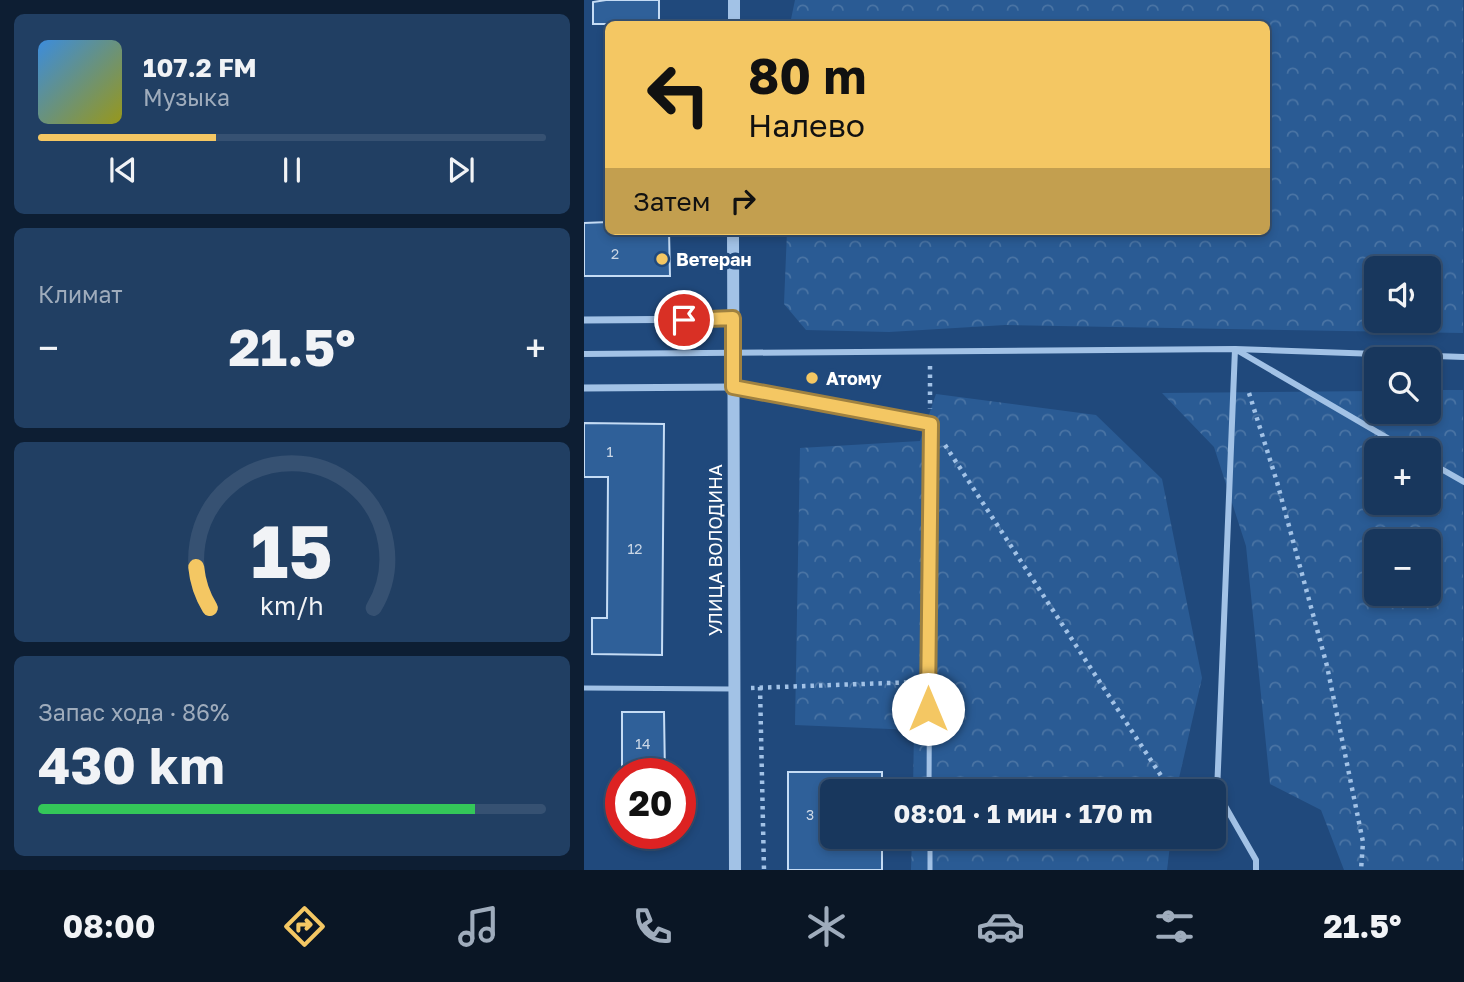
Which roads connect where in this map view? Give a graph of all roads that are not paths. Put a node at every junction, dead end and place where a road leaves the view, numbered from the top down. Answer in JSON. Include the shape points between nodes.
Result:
{"nodes":[{"id":1,"x":734,"y":0,"type":"edge"},
{"id":2,"x":734,"y":21,"type":"edge"},
{"id":3,"x":733,"y":235,"type":"edge"},
{"id":4,"x":733,"y":318,"type":"junction"},
{"id":5,"x":584,"y":320,"type":"edge"},
{"id":6,"x":1235,"y":349,"type":"junction"},
{"id":7,"x":734,"y":353,"type":"junction"},
{"id":8,"x":584,"y":354,"type":"edge"},
{"id":9,"x":1464,"y":357,"type":"edge"},
{"id":10,"x":733,"y":387,"type":"junction"},
{"id":11,"x":584,"y":388,"type":"edge"},
{"id":12,"x":1387,"y":438,"type":"edge"},
{"id":13,"x":1441,"y":469,"type":"edge"},
{"id":14,"x":1464,"y":482,"type":"edge"},
{"id":15,"x":584,"y":688,"type":"edge"},
{"id":16,"x":733,"y":689,"type":"junction"},
{"id":17,"x":929,"y":779,"type":"edge"},
{"id":18,"x":930,"y":849,"type":"edge"},
{"id":19,"x":735,"y":870,"type":"edge"},
{"id":20,"x":930,"y":870,"type":"edge"},
{"id":21,"x":1256,"y":870,"type":"edge"}],
"edges":[{"from":1,"to":2,"type":"street"},
{"from":3,"to":4,"type":"street","name":"УЛИЦА ВОЛОДИНА"},
{"from":4,"to":5,"type":"street"},
{"from":4,"to":7,"type":"street","name":"УЛИЦА ВОЛОДИНА"},
{"from":6,"to":7,"type":"street"},
{"from":6,"to":9,"type":"street"},
{"from":6,"to":12,"type":"street"},
{"from":6,"to":21,"type":"street","via":[[1217,792],[1256,860]]},
{"from":7,"to":8,"type":"street"},
{"from":7,"to":10,"type":"street","name":"УЛИЦА ВОЛОДИНА"},
{"from":10,"to":11,"type":"street"},
{"from":10,"to":16,"type":"street","name":"УЛИЦА ВОЛОДИНА"},
{"from":10,"to":17,"type":"lane","via":[[931,424]]},
{"from":13,"to":14,"type":"street"},
{"from":15,"to":16,"type":"lane"},
{"from":16,"to":19,"type":"street","name":"УЛИЦА ВОЛОДИНА"},
{"from":18,"to":20,"type":"lane"}]}
